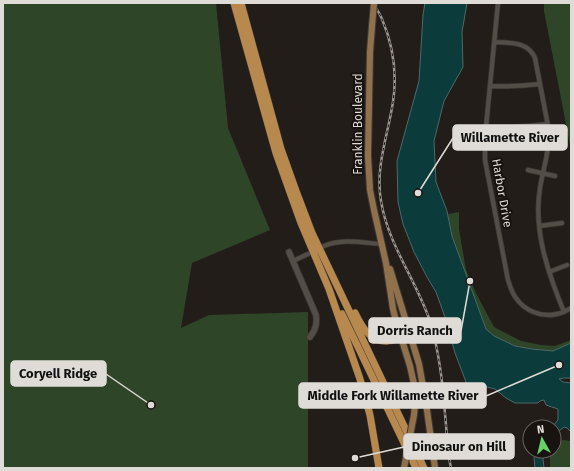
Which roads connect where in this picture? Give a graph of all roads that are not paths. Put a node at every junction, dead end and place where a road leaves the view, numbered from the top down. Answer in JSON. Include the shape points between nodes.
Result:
{"nodes":[{"id":1,"x":234,"y":3,"type":"edge"},
{"id":2,"x":241,"y":3,"type":"edge"},
{"id":3,"x":374,"y":3,"type":"edge"},
{"id":4,"x":498,"y":3,"type":"edge"},
{"id":5,"x":494,"y":42,"type":"junction"},
{"id":6,"x":540,"y":84,"type":"junction"},
{"id":7,"x":490,"y":86,"type":"junction"},
{"id":8,"x":548,"y":124,"type":"junction"},
{"id":9,"x":486,"y":127,"type":"junction"},
{"id":10,"x":528,"y":170,"type":"dead end"},
{"id":11,"x":543,"y":173,"type":"junction"},
{"id":12,"x":555,"y":176,"type":"dead end"},
{"id":13,"x":562,"y":222,"type":"dead end"},
{"id":14,"x":539,"y":226,"type":"junction"},
{"id":15,"x":382,"y":244,"type":"junction"},
{"id":16,"x":324,"y":246,"type":"dead end"},
{"id":17,"x":289,"y":252,"type":"dead end"},
{"id":18,"x":308,"y":254,"type":"dead end"},
{"id":19,"x":322,"y":256,"type":"junction"},
{"id":20,"x":293,"y":261,"type":"junction"},
{"id":21,"x":567,"y":265,"type":"dead end"},
{"id":22,"x":549,"y":272,"type":"junction"},
{"id":23,"x":329,"y":289,"type":"junction"},
{"id":24,"x":571,"y":308,"type":"edge"},
{"id":25,"x":564,"y":312,"type":"junction"},
{"id":26,"x":310,"y":337,"type":"dead end"},
{"id":27,"x":401,"y":338,"type":"junction"},
{"id":28,"x":413,"y":341,"type":"junction"},
{"id":29,"x":379,"y":468,"type":"edge"},
{"id":30,"x":404,"y":468,"type":"edge"},
{"id":31,"x":416,"y":468,"type":"edge"},
{"id":32,"x":424,"y":468,"type":"edge"},
{"id":33,"x":435,"y":468,"type":"edge"}],
"edges":[{"from":1,"to":23,"type":"highway","via":[[276,153],[301,223]]},
{"from":2,"to":19,"type":"highway","via":[[281,149]]},
{"from":3,"to":15,"type":"main road","name":"Franklin Boulevard","bridge":true,"via":[[370,52],[368,164],[372,200]]},
{"from":4,"to":5,"type":"street","name":"Harbor Drive"},
{"from":5,"to":6,"type":"street","via":[[520,44],[531,50]]},
{"from":5,"to":7,"type":"street","name":"Harbor Drive"},
{"from":6,"to":7,"type":"street"},
{"from":6,"to":8,"type":"street"},
{"from":7,"to":9,"type":"street","name":"Harbor Drive"},
{"from":8,"to":9,"type":"street","via":[[509,128]]},
{"from":8,"to":11,"type":"street","via":[[548,146]]},
{"from":9,"to":25,"type":"street","name":"Harbor Drive","via":[[487,167],[511,289],[520,303],[537,313],[556,315]]},
{"from":10,"to":11,"type":"street"},
{"from":11,"to":12,"type":"street"},
{"from":11,"to":14,"type":"street","via":[[539,198]]},
{"from":13,"to":14,"type":"street"},
{"from":14,"to":22,"type":"street"},
{"from":15,"to":16,"type":"street","via":[[341,241]]},
{"from":15,"to":27,"type":"main road","name":"Franklin Boulevard","via":[[393,309]]},
{"from":15,"to":28,"type":"main road","name":"Franklin Boulevard"},
{"from":17,"to":20,"type":"street"},
{"from":18,"to":20,"type":"street"},
{"from":19,"to":27,"type":"highway","via":[[367,333],[378,340]]},
{"from":19,"to":32,"type":"highway"},
{"from":20,"to":26,"type":"street","via":[[316,315],[317,323]]},
{"from":21,"to":22,"type":"street"},
{"from":22,"to":25,"type":"street"},
{"from":23,"to":29,"type":"highway","via":[[362,386]]},
{"from":23,"to":31,"type":"highway"},
{"from":24,"to":25,"type":"street","name":"Harbor Drive"},
{"from":27,"to":28,"type":"main road"},
{"from":27,"to":30,"type":"main road","name":"Franklin Boulevard","bridge":true,"via":[[414,384],[415,404]]},
{"from":28,"to":33,"type":"main road","name":"Franklin Boulevard","via":[[426,403]]}]}
